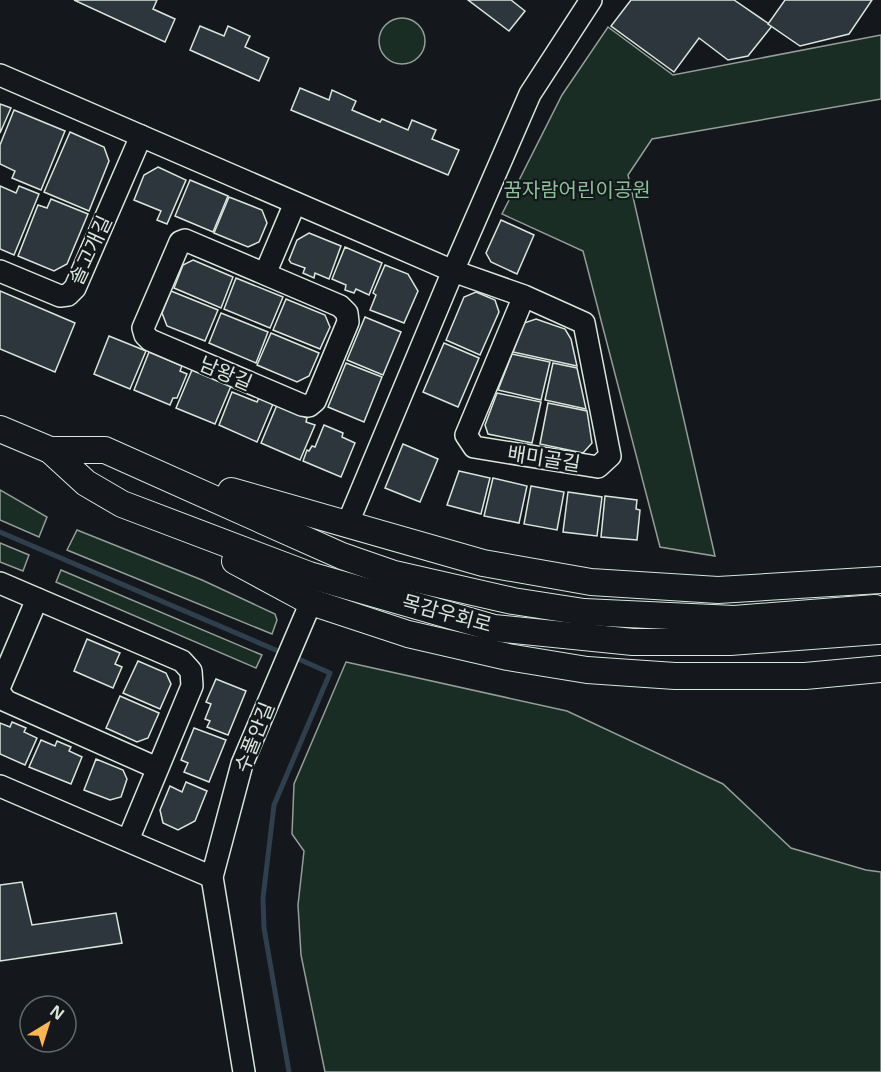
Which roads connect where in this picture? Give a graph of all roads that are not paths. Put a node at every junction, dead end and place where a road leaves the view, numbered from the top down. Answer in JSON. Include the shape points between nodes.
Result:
{"nodes":[{"id":1,"x":591,"y":0,"type":"edge"},
{"id":2,"x":0,"y":75,"type":"edge"},
{"id":3,"x":141,"y":136,"type":"junction"},
{"id":4,"x":295,"y":203,"type":"junction"},
{"id":5,"x":0,"y":271,"type":"edge"},
{"id":6,"x":453,"y":271,"type":"junction"},
{"id":7,"x":264,"y":274,"type":"junction"},
{"id":8,"x":524,"y":296,"type":"junction"},
{"id":9,"x":0,"y":429,"type":"edge"},
{"id":10,"x":50,"y":450,"type":"junction"},
{"id":11,"x":139,"y":462,"type":"junction"},
{"id":12,"x":122,"y":504,"type":"junction"},
{"id":13,"x":347,"y":525,"type":"junction"},
{"id":14,"x":881,"y":580,"type":"edge"},
{"id":15,"x":0,"y":583,"type":"edge"},
{"id":16,"x":37,"y":599,"type":"junction"},
{"id":17,"x":311,"y":602,"type":"junction"},
{"id":18,"x":881,"y":669,"type":"edge"},
{"id":19,"x":0,"y":686,"type":"edge"},
{"id":20,"x":0,"y":693,"type":"edge"},
{"id":21,"x":157,"y":768,"type":"junction"},
{"id":22,"x":0,"y":786,"type":"edge"},
{"id":23,"x":128,"y":840,"type":"junction"},
{"id":24,"x":212,"y":877,"type":"junction"},
{"id":25,"x":244,"y":1072,"type":"edge"}],
"edges":[{"from":1,"to":6,"type":"street","via":[[530,94]]},
{"from":2,"to":3,"type":"street"},
{"from":3,"to":4,"type":"street"},
{"from":3,"to":5,"type":"street","name":"솔고개길","via":[[75,288],[68,295],[60,296]]},
{"from":4,"to":6,"type":"street"},
{"from":4,"to":7,"type":"street"},
{"from":6,"to":8,"type":"street","name":"배미골길"},
{"from":6,"to":13,"type":"street"},
{"from":7,"to":7,"type":"street","name":"남왕길","via":[[340,306],[346,313],[348,321],[315,401],[309,406],[144,335],[143,328],[180,242],[185,240]]},
{"from":8,"to":8,"type":"street","name":"배미골길","via":[[584,323],[610,456],[598,467],[474,447],[466,435]]},
{"from":9,"to":10,"type":"main road","name":"목감우회로"},
{"from":10,"to":11,"type":"main road","name":"목감우회로","via":[[105,450]]},
{"from":10,"to":12,"type":"main road","name":"목감우회로","via":[[86,483]]},
{"from":11,"to":12,"type":"main road","name":"목감우회로","via":[[342,556],[394,574],[513,601],[584,612],[877,620],[730,642],[633,642],[494,628],[309,575]]},
{"from":11,"to":13,"type":"main road"},
{"from":12,"to":17,"type":"main road"},
{"from":13,"to":14,"type":"main road","via":[[483,563],[591,582],[718,590]]},
{"from":15,"to":16,"type":"street"},
{"from":16,"to":19,"type":"street"},
{"from":16,"to":21,"type":"street","via":[[182,661],[191,671],[192,686]]},
{"from":17,"to":18,"type":"main road","via":[[408,634],[587,670],[675,676],[806,676]]},
{"from":17,"to":24,"type":"street","name":"수풀안길","via":[[242,764]]},
{"from":20,"to":21,"type":"street","via":[[6,700]]},
{"from":21,"to":23,"type":"street"},
{"from":22,"to":23,"type":"street"},
{"from":23,"to":24,"type":"street"},
{"from":24,"to":25,"type":"street","name":"수풀안길"}]}
